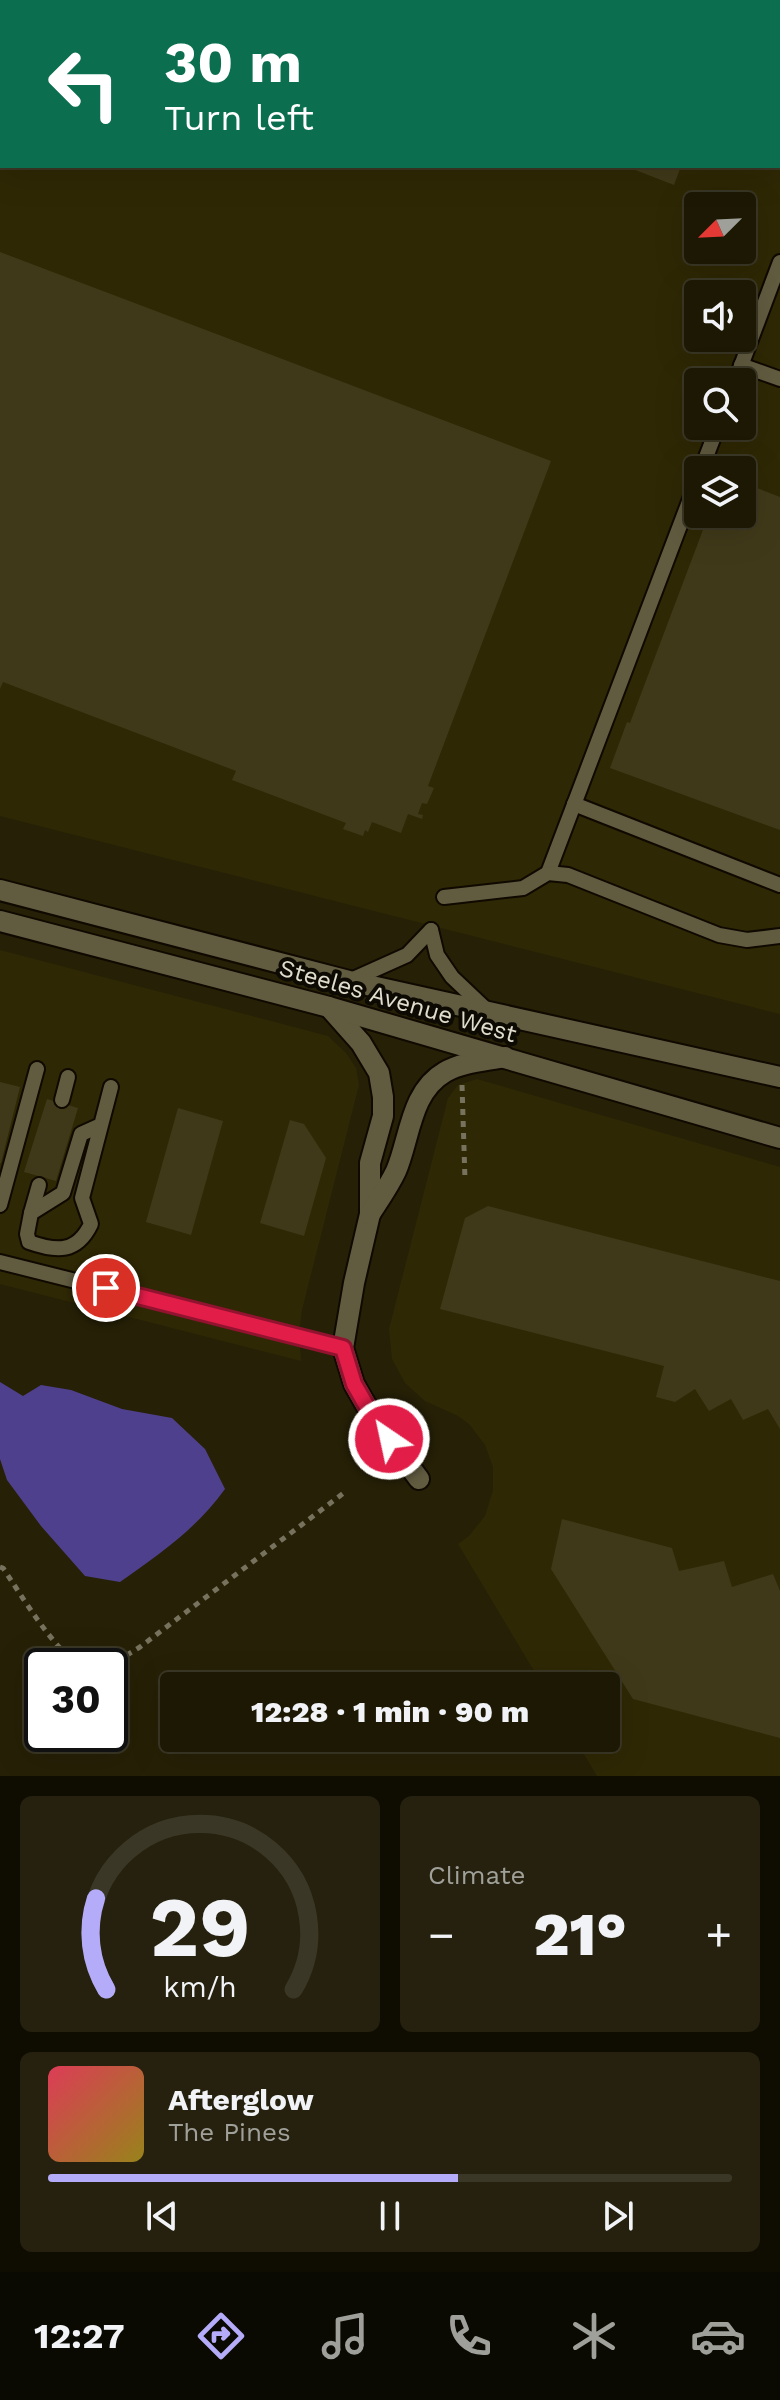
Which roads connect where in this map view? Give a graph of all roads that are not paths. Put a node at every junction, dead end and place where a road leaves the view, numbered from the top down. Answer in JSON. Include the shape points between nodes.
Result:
{"nodes":[{"id":1,"x":780,"y":262,"type":"edge"},
{"id":2,"x":741,"y":365,"type":"junction"},
{"id":3,"x":740,"y":368,"type":"edge"},
{"id":4,"x":780,"y":379,"type":"edge"},
{"id":5,"x":684,"y":515,"type":"edge"},
{"id":6,"x":574,"y":804,"type":"junction"},
{"id":7,"x":548,"y":873,"type":"junction"},
{"id":8,"x":780,"y":885,"type":"edge"},
{"id":9,"x":0,"y":890,"type":"edge"},
{"id":10,"x":444,"y":897,"type":"dead end"},
{"id":11,"x":0,"y":921,"type":"edge"},
{"id":12,"x":780,"y":936,"type":"edge"},
{"id":13,"x":349,"y":981,"type":"junction"},
{"id":14,"x":329,"y":1007,"type":"junction"},
{"id":15,"x":490,"y":1012,"type":"junction"},
{"id":16,"x":505,"y":1057,"type":"junction"},
{"id":17,"x":37,"y":1069,"type":"dead end"},
{"id":18,"x":68,"y":1077,"type":"dead end"},
{"id":19,"x":780,"y":1077,"type":"edge"},
{"id":20,"x":111,"y":1087,"type":"dead end"},
{"id":21,"x":62,"y":1100,"type":"dead end"},
{"id":22,"x":101,"y":1125,"type":"junction"},
{"id":23,"x":780,"y":1138,"type":"edge"},
{"id":24,"x":39,"y":1185,"type":"dead end"},
{"id":25,"x":0,"y":1205,"type":"edge"},
{"id":26,"x":31,"y":1213,"type":"junction"},
{"id":27,"x":370,"y":1214,"type":"junction"},
{"id":28,"x":0,"y":1262,"type":"edge"},
{"id":29,"x":343,"y":1348,"type":"junction"},
{"id":30,"x":419,"y":1479,"type":"dead end"}],
"edges":[{"from":1,"to":2,"type":"lane"},
{"from":2,"to":3,"type":"lane"},
{"from":2,"to":4,"type":"lane"},
{"from":5,"to":6,"type":"lane"},
{"from":6,"to":7,"type":"lane"},
{"from":6,"to":8,"type":"lane"},
{"from":7,"to":10,"type":"lane","via":[[523,888]]},
{"from":7,"to":12,"type":"lane","via":[[568,875],[719,935],[747,940]]},
{"from":9,"to":13,"type":"main road","name":"Steeles Avenue West"},
{"from":11,"to":14,"type":"main road","name":"Steeles Avenue West"},
{"from":13,"to":15,"type":"main road","name":"Steeles Avenue West"},
{"from":13,"to":15,"type":"lane","via":[[407,955],[431,930],[437,955],[452,977]]},
{"from":14,"to":16,"type":"main road","name":"Steeles Avenue West"},
{"from":14,"to":27,"type":"main road","via":[[379,1073],[383,1116],[370,1163]]},
{"from":15,"to":19,"type":"main road","name":"Steeles Avenue West"},
{"from":16,"to":23,"type":"main road","name":"Steeles Avenue West"},
{"from":16,"to":27,"type":"main road","via":[[443,1073],[428,1088],[412,1117],[396,1171]]},
{"from":17,"to":25,"type":"lane"},
{"from":18,"to":21,"type":"lane"},
{"from":20,"to":22,"type":"lane"},
{"from":22,"to":26,"type":"lane","via":[[81,1134],[63,1193]]},
{"from":22,"to":26,"type":"lane","via":[[82,1198],[91,1224],[84,1238],[61,1249],[29,1242]]},
{"from":24,"to":26,"type":"lane"},
{"from":27,"to":29,"type":"main road"},
{"from":28,"to":29,"type":"lane"},
{"from":29,"to":30,"type":"main road","via":[[354,1384],[374,1419]]}]}
